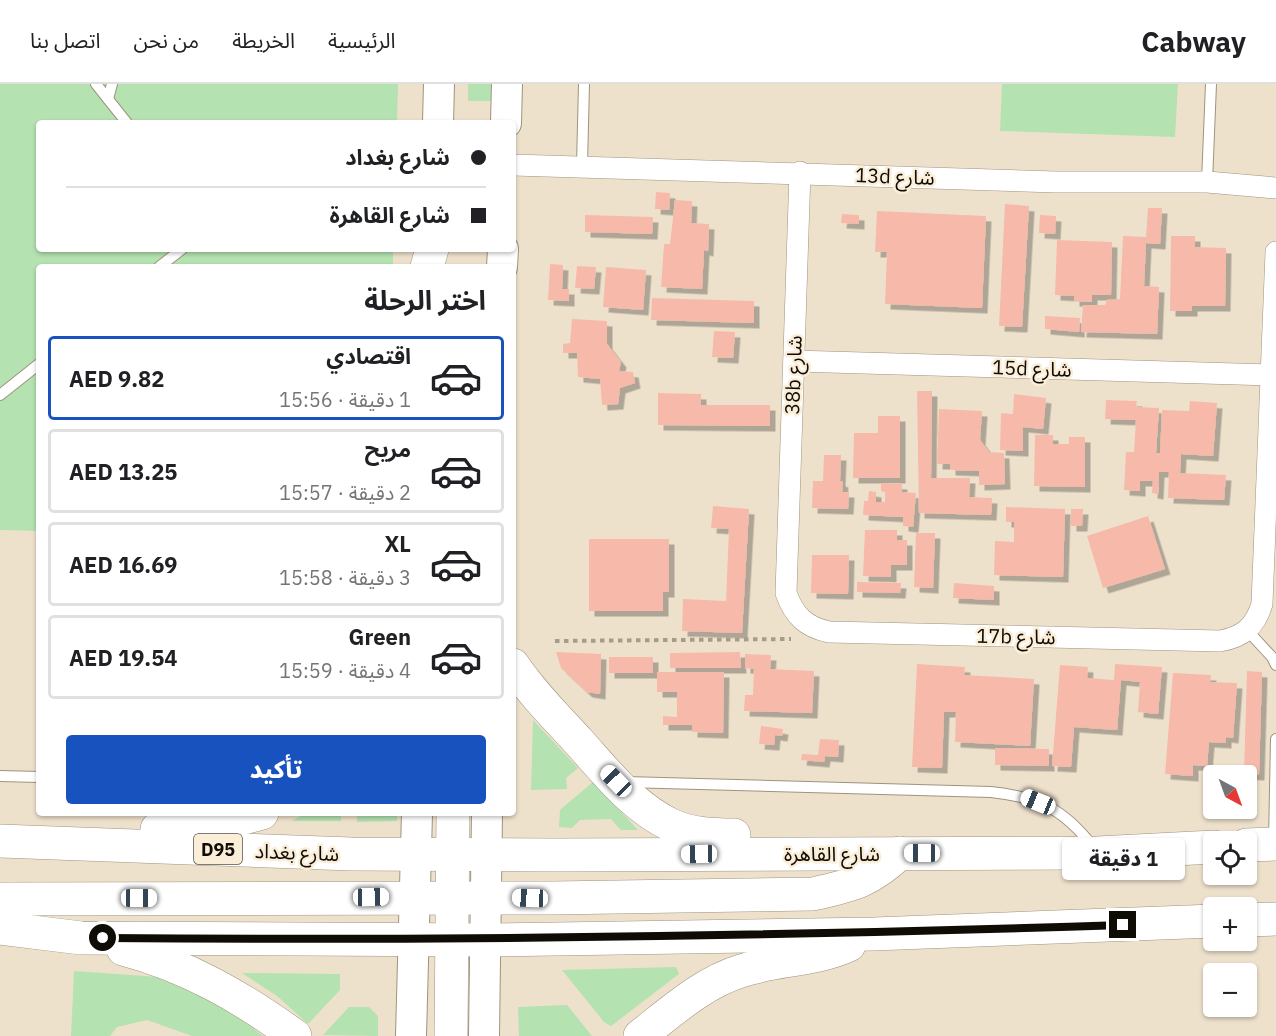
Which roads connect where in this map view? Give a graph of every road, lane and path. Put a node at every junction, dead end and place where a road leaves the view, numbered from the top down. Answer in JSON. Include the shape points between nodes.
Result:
{"nodes":[{"id":1,"x":96,"y":84,"type":"edge"},
{"id":2,"x":112,"y":84,"type":"edge"},
{"id":3,"x":439,"y":84,"type":"edge"},
{"id":4,"x":507,"y":84,"type":"edge"},
{"id":5,"x":584,"y":84,"type":"edge"},
{"id":6,"x":1211,"y":84,"type":"edge"},
{"id":7,"x":108,"y":99,"type":"junction"},
{"id":8,"x":125,"y":120,"type":"edge"},
{"id":9,"x":438,"y":120,"type":"edge"},
{"id":10,"x":506,"y":120,"type":"edge"},
{"id":11,"x":516,"y":165,"type":"edge"},
{"id":12,"x":582,"y":165,"type":"junction"},
{"id":13,"x":800,"y":172,"type":"junction"},
{"id":14,"x":1207,"y":182,"type":"junction"},
{"id":15,"x":1276,"y":188,"type":"edge"},
{"id":16,"x":178,"y":252,"type":"edge"},
{"id":17,"x":1276,"y":252,"type":"edge"},
{"id":18,"x":163,"y":264,"type":"edge"},
{"id":19,"x":794,"y":360,"type":"junction"},
{"id":20,"x":36,"y":366,"type":"edge"},
{"id":21,"x":1270,"y":375,"type":"junction"},
{"id":22,"x":0,"y":395,"type":"edge"},
{"id":23,"x":786,"y":578,"type":"joint"},
{"id":24,"x":1248,"y":631,"type":"junction"},
{"id":25,"x":829,"y":633,"type":"junction"},
{"id":26,"x":555,"y":641,"type":"dead end"},
{"id":27,"x":1276,"y":665,"type":"edge"},
{"id":28,"x":516,"y":669,"type":"edge"},
{"id":29,"x":1276,"y":740,"type":"edge"},
{"id":30,"x":0,"y":776,"type":"edge"},
{"id":31,"x":36,"y":777,"type":"edge"},
{"id":32,"x":616,"y":781,"type":"junction"},
{"id":33,"x":251,"y":816,"type":"edge"},
{"id":34,"x":417,"y":816,"type":"edge"},
{"id":35,"x":453,"y":816,"type":"edge"},
{"id":36,"x":487,"y":816,"type":"edge"},
{"id":37,"x":10,"y":841,"type":"edge"},
{"id":38,"x":1266,"y":844,"type":"edge"},
{"id":39,"x":1203,"y":848,"type":"edge"},
{"id":40,"x":416,"y":853,"type":"junction"},
{"id":41,"x":900,"y":853,"type":"junction"},
{"id":42,"x":1097,"y":853,"type":"junction"},
{"id":43,"x":453,"y":854,"type":"junction"},
{"id":44,"x":486,"y":855,"type":"junction"},
{"id":45,"x":415,"y":897,"type":"junction"},
{"id":46,"x":452,"y":897,"type":"junction"},
{"id":47,"x":486,"y":897,"type":"junction"},
{"id":48,"x":0,"y":899,"type":"edge"},
{"id":49,"x":1276,"y":919,"type":"edge"},
{"id":50,"x":1257,"y":920,"type":"edge"},
{"id":51,"x":1203,"y":921,"type":"edge"},
{"id":52,"x":0,"y":928,"type":"edge"},
{"id":53,"x":874,"y":934,"type":"junction"},
{"id":54,"x":81,"y":938,"type":"junction"},
{"id":55,"x":452,"y":939,"type":"junction"},
{"id":56,"x":413,"y":940,"type":"junction"},
{"id":57,"x":486,"y":940,"type":"junction"},
{"id":58,"x":295,"y":1036,"type":"edge"},
{"id":59,"x":411,"y":1036,"type":"edge"},
{"id":60,"x":451,"y":1036,"type":"edge"},
{"id":61,"x":484,"y":1036,"type":"edge"},
{"id":62,"x":640,"y":1036,"type":"edge"}],
"edges":[{"from":1,"to":7,"type":"lane"},
{"from":2,"to":7,"type":"lane"},
{"from":3,"to":9,"type":"main road"},
{"from":4,"to":10,"type":"main road"},
{"from":5,"to":12,"type":"lane"},
{"from":6,"to":14,"type":"lane"},
{"from":7,"to":8,"type":"lane"},
{"from":11,"to":12,"type":"street","name":"13d شارع"},
{"from":12,"to":13,"type":"street","name":"13d شارع"},
{"from":13,"to":14,"type":"street","name":"13d شارع","via":[[1056,182]]},
{"from":13,"to":19,"type":"street","name":"38b شارع"},
{"from":14,"to":15,"type":"street","name":"13d شارع"},
{"from":16,"to":18,"type":"lane"},
{"from":17,"to":21,"type":"street"},
{"from":19,"to":21,"type":"street","name":"15d شارع"},
{"from":19,"to":23,"type":"street","name":"38b شارع"},
{"from":20,"to":22,"type":"lane"},
{"from":21,"to":24,"type":"street","via":[[1262,604]]},
{"from":23,"to":25,"type":"street","name":"17b شارع","via":[[786,593],[796,614],[814,629]]},
{"from":24,"to":25,"type":"street","name":"17b شارع","via":[[1220,641]]},
{"from":24,"to":27,"type":"lane"},
{"from":25,"to":26,"type":"path","via":[[764,641]]},
{"from":28,"to":32,"type":"main road"},
{"from":29,"to":38,"type":"lane"},
{"from":30,"to":31,"type":"lane"},
{"from":32,"to":41,"type":"main road","via":[[653,815],[693,832],[851,836],[870,839]]},
{"from":32,"to":42,"type":"lane","via":[[1023,796],[1053,807],[1078,827]]},
{"from":33,"to":37,"type":"main road","via":[[224,823]]},
{"from":34,"to":40,"type":"main road"},
{"from":35,"to":43,"type":"main road"},
{"from":36,"to":44,"type":"main road"},
{"from":37,"to":40,"type":"main road","name":"شارع بغداد","number":"D95"},
{"from":39,"to":42,"type":"main road","name":"شارع القاهرة","number":"D95"},
{"from":40,"to":43,"type":"main road","name":"شارع بغداد","number":"D95"},
{"from":40,"to":45,"type":"main road"},
{"from":41,"to":42,"type":"main road","name":"شارع القاهرة","number":"D95"},
{"from":41,"to":44,"type":"main road","name":"شارع القاهرة","number":"D95"},
{"from":41,"to":47,"type":"main road","via":[[878,873],[847,887],[813,894]]},
{"from":43,"to":44,"type":"main road","name":"شارع بغداد","number":"D95"},
{"from":43,"to":46,"type":"main road"},
{"from":44,"to":47,"type":"main road"},
{"from":45,"to":46,"type":"main road"},
{"from":45,"to":48,"type":"main road"},
{"from":45,"to":56,"type":"main road"},
{"from":46,"to":47,"type":"main road"},
{"from":46,"to":55,"type":"main road"},
{"from":47,"to":57,"type":"main road"},
{"from":49,"to":50,"type":"main road"},
{"from":51,"to":53,"type":"main road"},
{"from":52,"to":54,"type":"main road"},
{"from":53,"to":57,"type":"main road"},
{"from":53,"to":62,"type":"main road","via":[[822,955],[741,971],[712,983]]},
{"from":54,"to":56,"type":"main road"},
{"from":54,"to":58,"type":"main road","via":[[195,973],[234,994]]},
{"from":55,"to":56,"type":"main road"},
{"from":55,"to":57,"type":"main road"},
{"from":55,"to":60,"type":"main road"},
{"from":56,"to":59,"type":"main road"},
{"from":57,"to":61,"type":"main road"}]}
